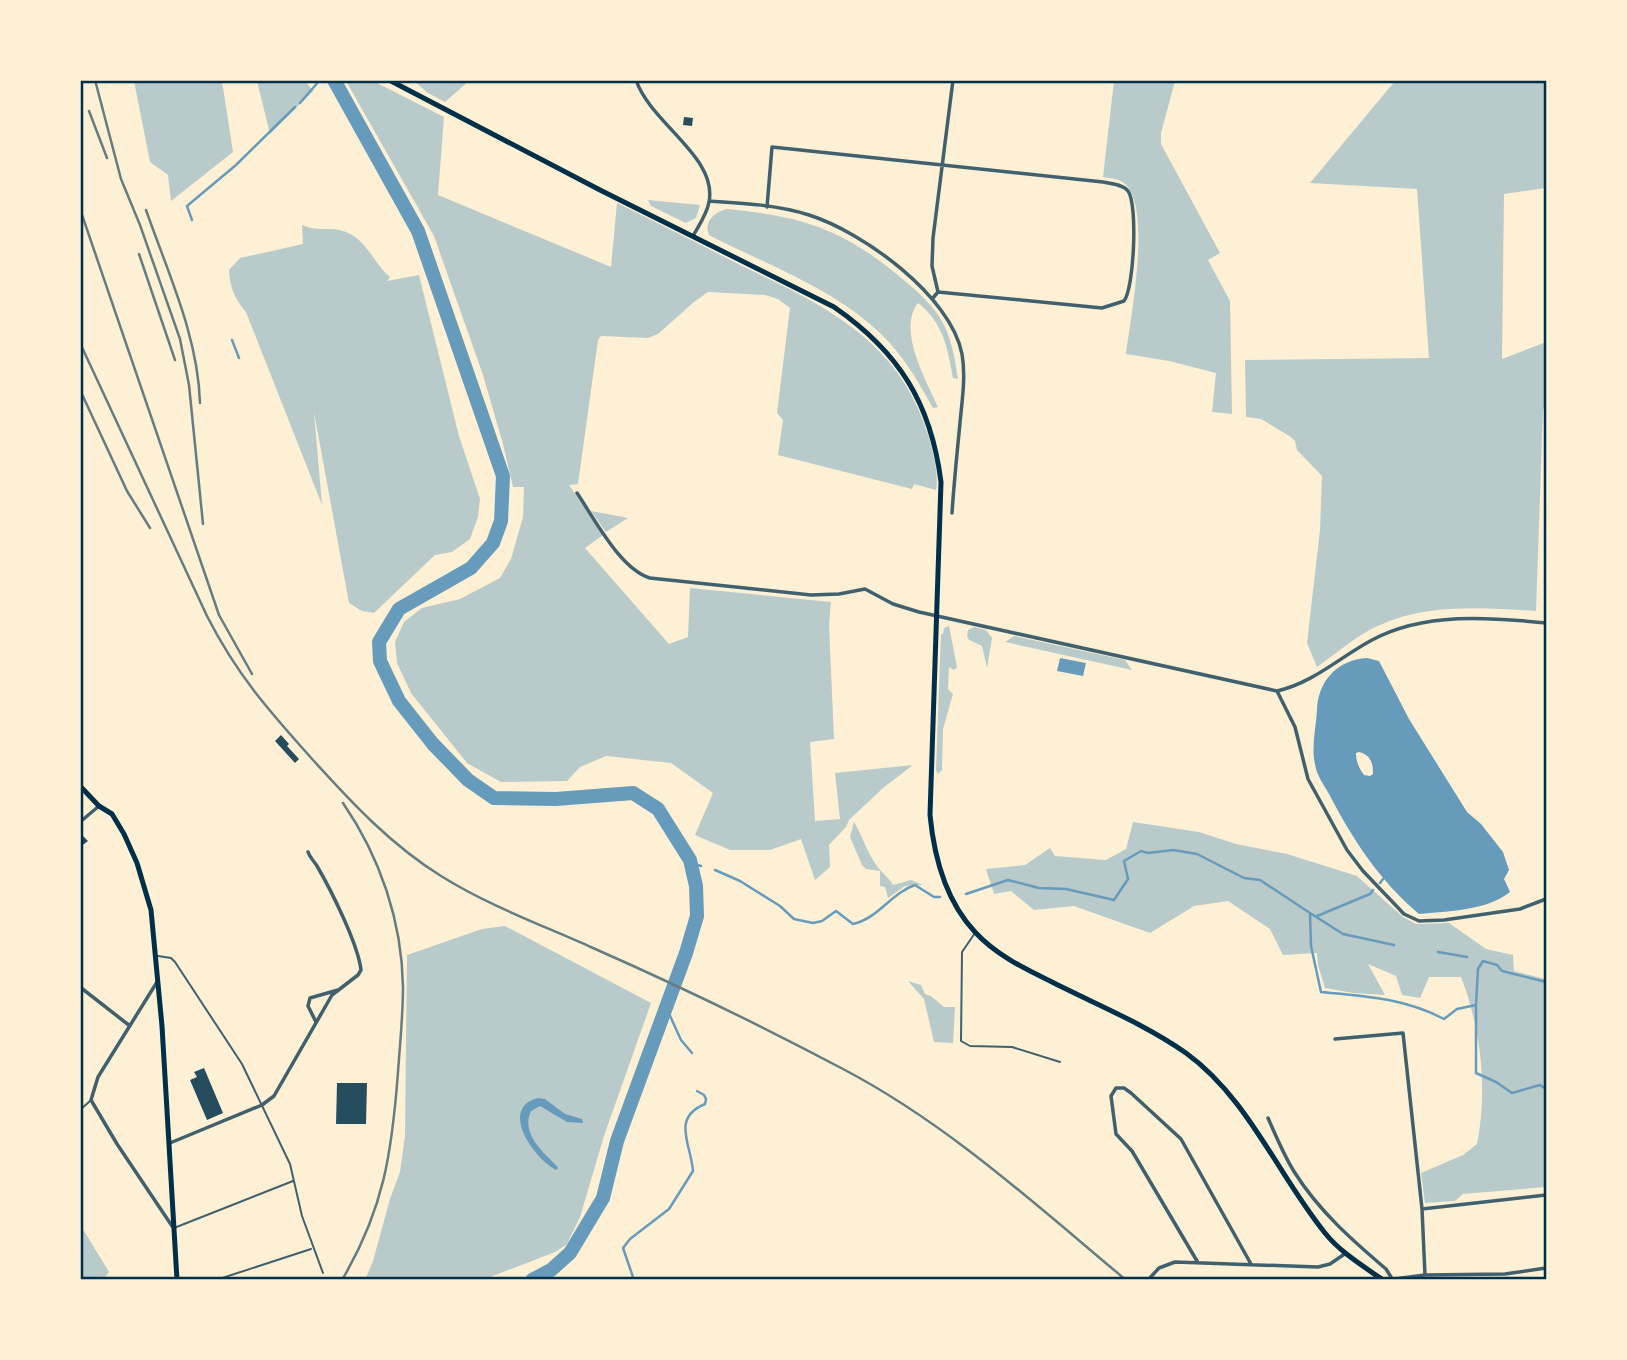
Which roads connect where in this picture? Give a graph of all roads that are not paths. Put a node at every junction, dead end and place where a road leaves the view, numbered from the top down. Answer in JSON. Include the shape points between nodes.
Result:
{"nodes":[{"id":1,"x":389,"y":80,"type":"edge"},
{"id":2,"x":636,"y":80,"type":"edge"},
{"id":3,"x":953,"y":80,"type":"edge"},
{"id":4,"x":942,"y":165,"type":"junction"},
{"id":5,"x":709,"y":201,"type":"junction"},
{"id":6,"x":767,"y":207,"type":"junction"},
{"id":7,"x":693,"y":236,"type":"junction"},
{"id":8,"x":938,"y":292,"type":"junction"},
{"id":9,"x":932,"y":299,"type":"junction"},
{"id":10,"x":576,"y":493,"type":"dead end"},
{"id":11,"x":952,"y":513,"type":"dead end"},
{"id":12,"x":938,"y":616,"type":"junction"},
{"id":13,"x":1546,"y":622,"type":"edge"},
{"id":14,"x":1277,"y":691,"type":"junction"},
{"id":15,"x":80,"y":786,"type":"edge"},
{"id":16,"x":99,"y":806,"type":"junction"},
{"id":17,"x":80,"y":822,"type":"edge"},
{"id":18,"x":308,"y":852,"type":"dead end"},
{"id":19,"x":1546,"y":899,"type":"edge"},
{"id":20,"x":975,"y":932,"type":"junction"},
{"id":21,"x":157,"y":956,"type":"junction"},
{"id":22,"x":159,"y":980,"type":"junction"},
{"id":23,"x":80,"y":988,"type":"edge"},
{"id":24,"x":340,"y":990,"type":"junction"},
{"id":25,"x":317,"y":1023,"type":"junction"},
{"id":26,"x":130,"y":1026,"type":"junction"},
{"id":27,"x":1335,"y":1039,"type":"dead end"},
{"id":28,"x":1060,"y":1062,"type":"dead end"},
{"id":29,"x":91,"y":1100,"type":"junction"},
{"id":30,"x":262,"y":1105,"type":"junction"},
{"id":31,"x":82,"y":1106,"type":"edge"},
{"id":32,"x":80,"y":1110,"type":"edge"},
{"id":33,"x":1268,"y":1118,"type":"dead end"},
{"id":34,"x":168,"y":1144,"type":"junction"},
{"id":35,"x":294,"y":1180,"type":"junction"},
{"id":36,"x":1546,"y":1195,"type":"edge"},
{"id":37,"x":1422,"y":1209,"type":"junction"},
{"id":38,"x":173,"y":1228,"type":"junction"},
{"id":39,"x":313,"y":1248,"type":"junction"},
{"id":40,"x":1346,"y":1253,"type":"junction"},
{"id":41,"x":1197,"y":1262,"type":"junction"},
{"id":42,"x":1251,"y":1264,"type":"junction"},
{"id":43,"x":1546,"y":1268,"type":"edge"},
{"id":44,"x":323,"y":1273,"type":"dead end"},
{"id":45,"x":1425,"y":1275,"type":"junction"},
{"id":46,"x":1391,"y":1277,"type":"junction"},
{"id":47,"x":1149,"y":1278,"type":"edge"},
{"id":48,"x":177,"y":1279,"type":"edge"},
{"id":49,"x":216,"y":1279,"type":"edge"},
{"id":50,"x":1385,"y":1279,"type":"edge"}],
"edges":[{"from":1,"to":7,"type":"main road"},
{"from":2,"to":5,"type":"street","via":[[648,104],[704,167],[710,182]]},
{"from":3,"to":4,"type":"street"},
{"from":4,"to":6,"type":"street","via":[[772,147]]},
{"from":4,"to":8,"type":"street","via":[[932,266]]},
{"from":4,"to":8,"type":"street","via":[[1121,186],[1131,198],[1133,228],[1129,295],[1113,305],[1102,308]]},
{"from":5,"to":6,"type":"street"},
{"from":5,"to":7,"type":"street"},
{"from":6,"to":9,"type":"street","via":[[806,214],[846,231]]},
{"from":7,"to":12,"type":"main road","via":[[834,307],[865,329],[901,369],[925,414],[938,459],[942,500]]},
{"from":8,"to":9,"type":"street"},
{"from":9,"to":11,"type":"street","via":[[955,332],[962,357],[964,381]]},
{"from":10,"to":12,"type":"street","via":[[622,557],[644,576],[811,595],[865,589],[893,604]]},
{"from":12,"to":14,"type":"street"},
{"from":12,"to":20,"type":"main road","via":[[930,764],[932,836],[942,876]]},
{"from":13,"to":14,"type":"street","via":[[1457,618],[1407,627],[1376,638],[1294,687]]},
{"from":14,"to":19,"type":"street","via":[[1295,727],[1308,779],[1347,850],[1404,914],[1419,921],[1444,920],[1520,909]]},
{"from":15,"to":16,"type":"main road"},
{"from":16,"to":17,"type":"street"},
{"from":16,"to":21,"type":"main road","via":[[111,814],[132,852],[152,910]]},
{"from":18,"to":24,"type":"street","via":[[356,950],[361,970]]},
{"from":20,"to":28,"type":"lane","via":[[962,952],[961,1041],[970,1046],[1013,1047]]},
{"from":20,"to":40,"type":"main road","via":[[1000,954],[1157,1036],[1209,1072],[1232,1097],[1326,1235]]},
{"from":21,"to":22,"type":"main road"},
{"from":21,"to":30,"type":"lane","via":[[175,962],[231,1046]]},
{"from":22,"to":26,"type":"street"},
{"from":22,"to":34,"type":"main road"},
{"from":23,"to":26,"type":"street"},
{"from":24,"to":25,"type":"street","via":[[332,995]]},
{"from":24,"to":25,"type":"street","via":[[310,998],[308,1006]]},
{"from":25,"to":30,"type":"street","via":[[274,1097]]},
{"from":26,"to":29,"type":"street","via":[[98,1077]]},
{"from":27,"to":37,"type":"street","via":[[1403,1032]]},
{"from":29,"to":31,"type":"lane"},
{"from":29,"to":38,"type":"street"},
{"from":30,"to":34,"type":"street"},
{"from":30,"to":35,"type":"lane"},
{"from":31,"to":32,"type":"lane"},
{"from":33,"to":46,"type":"street","via":[[1306,1189],[1339,1229]]},
{"from":34,"to":38,"type":"main road"},
{"from":35,"to":38,"type":"lane"},
{"from":35,"to":39,"type":"lane"},
{"from":36,"to":37,"type":"street"},
{"from":37,"to":45,"type":"street"},
{"from":38,"to":48,"type":"main road"},
{"from":39,"to":44,"type":"lane"},
{"from":39,"to":49,"type":"lane"},
{"from":40,"to":42,"type":"street","via":[[1318,1267]]},
{"from":40,"to":50,"type":"main road"},
{"from":41,"to":42,"type":"street"},
{"from":41,"to":42,"type":"street","via":[[1132,1151],[1116,1134],[1111,1096],[1116,1088],[1131,1093],[1181,1139]]},
{"from":41,"to":47,"type":"street","via":[[1166,1264]]},
{"from":43,"to":45,"type":"street","via":[[1505,1274]]},
{"from":45,"to":46,"type":"street"},
{"from":46,"to":50,"type":"street"}]}
